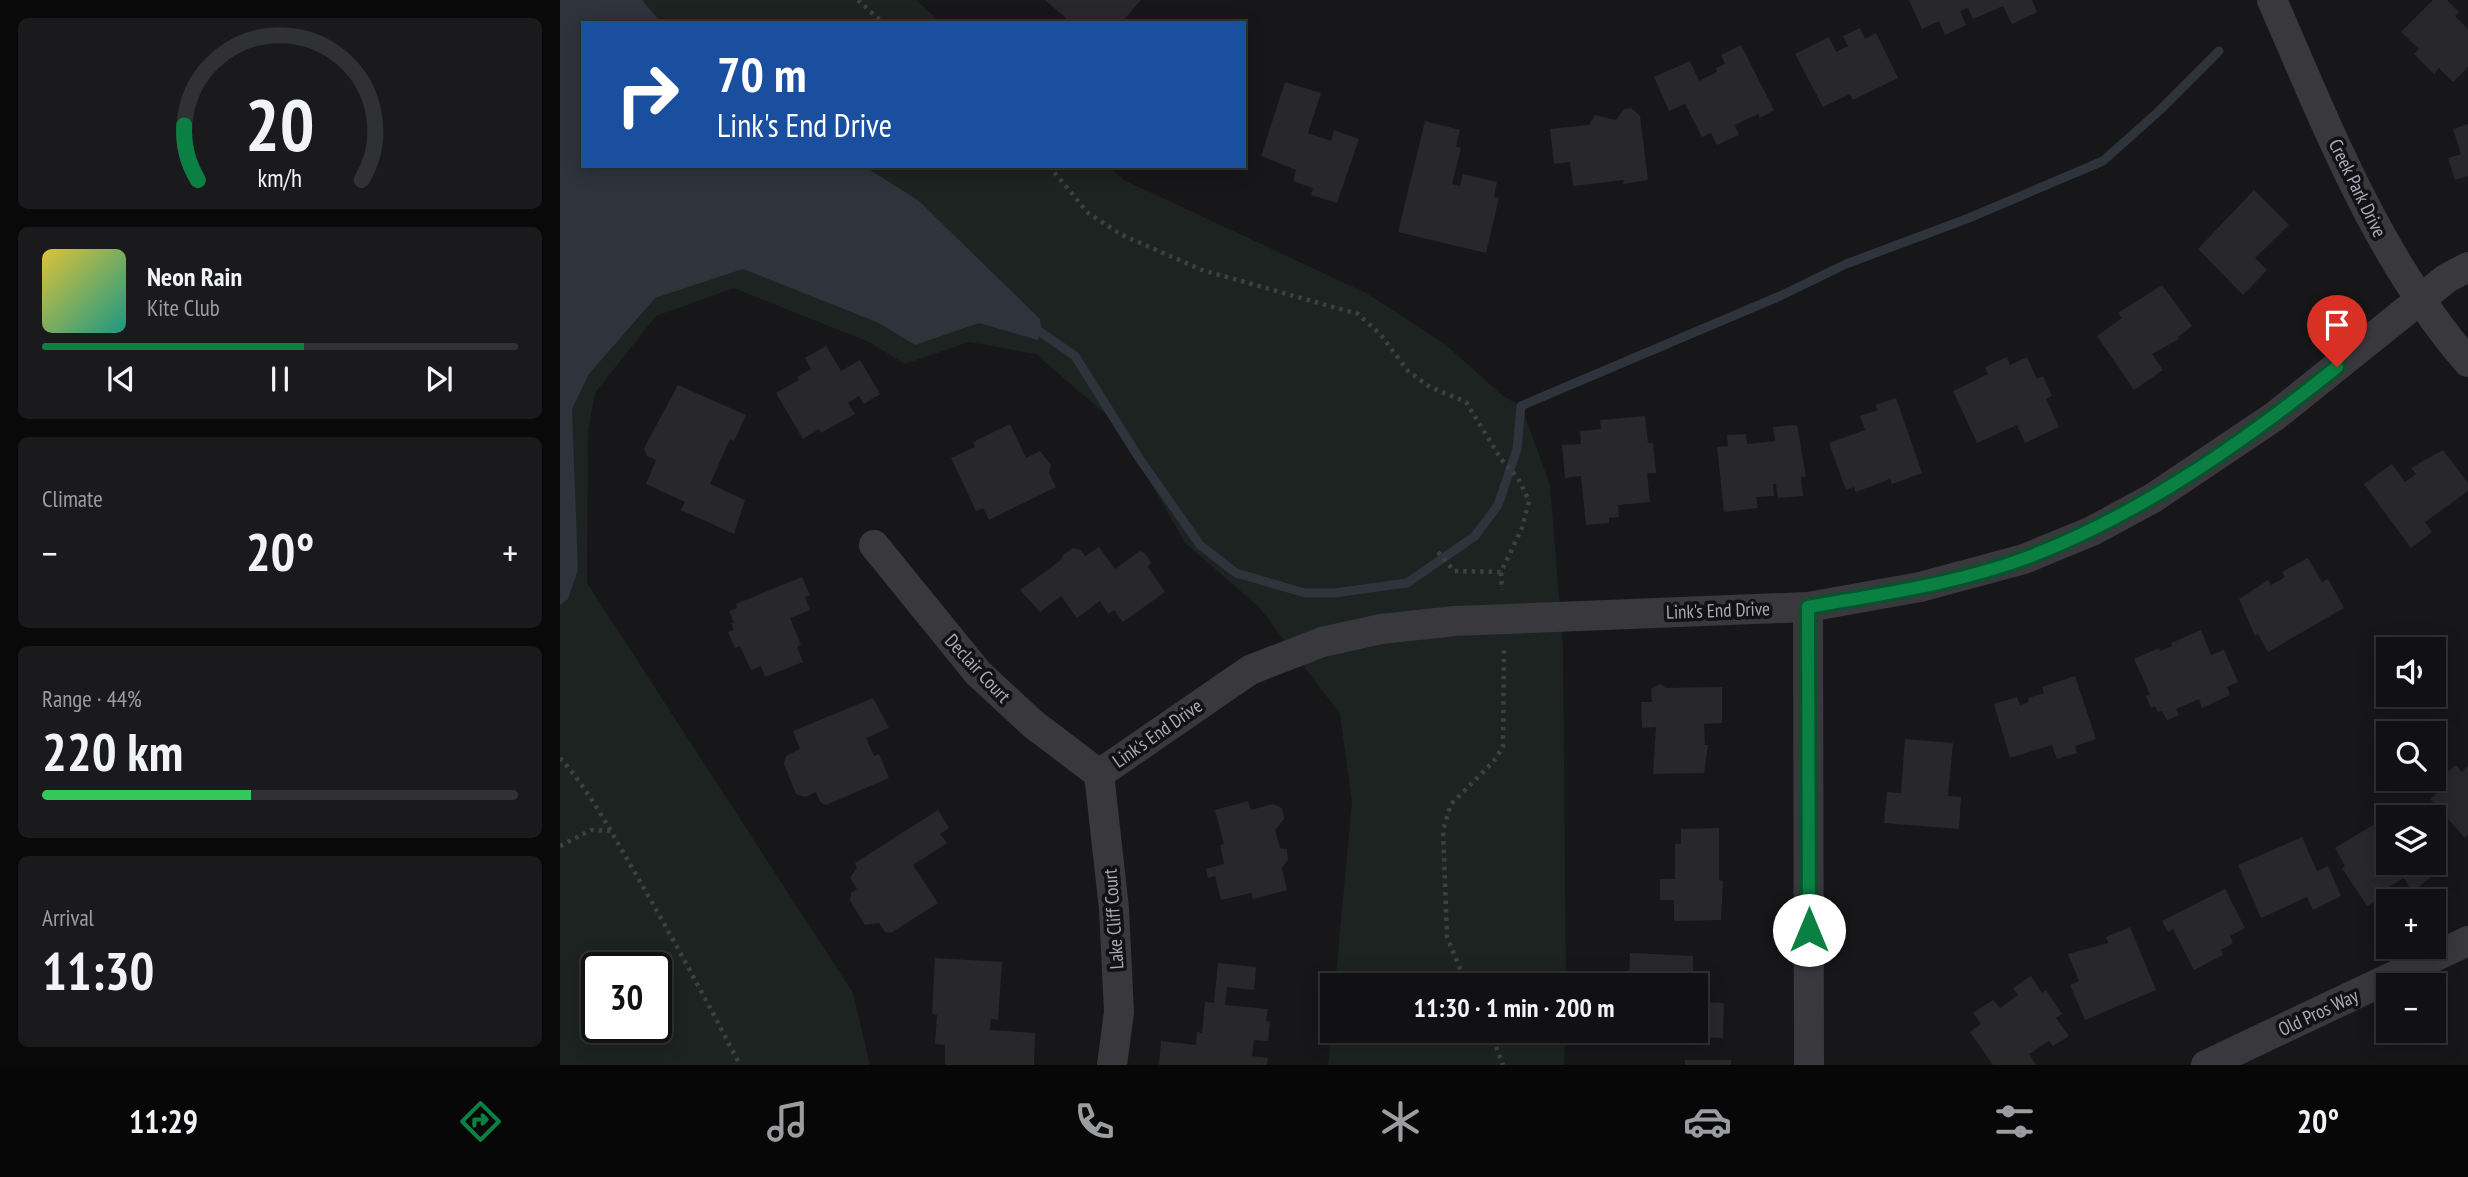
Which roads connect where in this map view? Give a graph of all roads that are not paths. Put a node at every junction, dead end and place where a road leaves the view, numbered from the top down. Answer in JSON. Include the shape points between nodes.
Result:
{"nodes":[{"id":1,"x":2272,"y":0,"type":"edge"},
{"id":2,"x":2468,"y":267,"type":"edge"},
{"id":3,"x":2419,"y":301,"type":"junction"},
{"id":4,"x":2468,"y":362,"type":"edge"},
{"id":5,"x":874,"y":545,"type":"dead end"},
{"id":6,"x":1808,"y":607,"type":"junction"},
{"id":7,"x":1098,"y":774,"type":"junction"},
{"id":8,"x":2468,"y":941,"type":"edge"},
{"id":9,"x":1112,"y":1065,"type":"edge"},
{"id":10,"x":1809,"y":1065,"type":"edge"},
{"id":11,"x":2206,"y":1065,"type":"edge"}],
"edges":[{"from":1,"to":3,"type":"street","name":"Creek Park Drive","via":[[2370,216]]},
{"from":2,"to":3,"type":"street","name":"Link's End Drive"},
{"from":3,"to":4,"type":"street","name":"Creek Park Drive"},
{"from":3,"to":6,"type":"street","name":"Link's End Drive","via":[[2275,416],[2153,498],[2092,531],[2024,559],[1920,587]]},
{"from":5,"to":7,"type":"street","name":"Declair Court","via":[[978,673],[1033,724]]},
{"from":6,"to":7,"type":"street","name":"Link's End Drive","via":[[1502,619],[1381,629],[1322,642],[1250,670]]},
{"from":6,"to":10,"type":"street"},
{"from":7,"to":9,"type":"street","name":"Lake Cliff Court","via":[[1114,909],[1119,1012]]},
{"from":8,"to":11,"type":"street","name":"Old Pros Way"}]}
